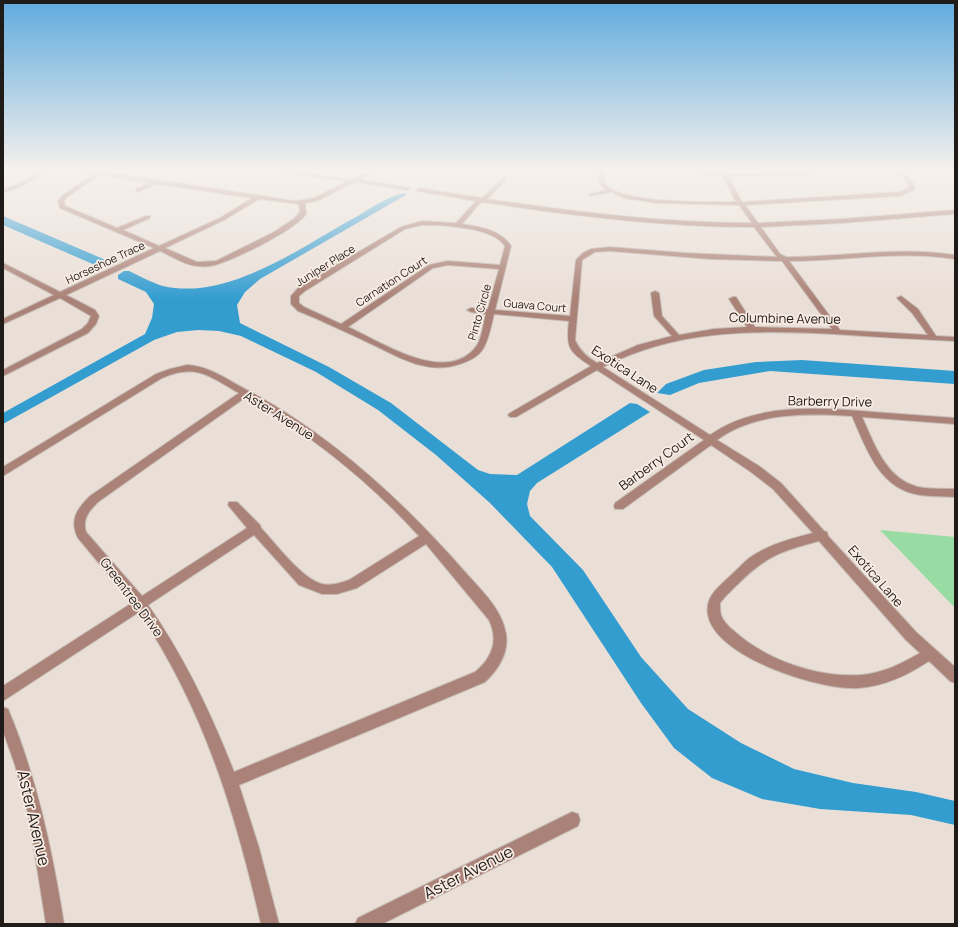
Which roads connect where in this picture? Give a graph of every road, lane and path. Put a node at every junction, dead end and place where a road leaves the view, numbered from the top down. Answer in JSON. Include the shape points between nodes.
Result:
{"nodes":[{"id":1,"x":76,"y":213,"type":"edge"},
{"id":2,"x":233,"y":213,"type":"edge"},
{"id":3,"x":303,"y":213,"type":"edge"},
{"id":4,"x":474,"y":213,"type":"edge"},
{"id":5,"x":584,"y":213,"type":"edge"},
{"id":6,"x":752,"y":213,"type":"edge"},
{"id":7,"x":940,"y":213,"type":"edge"},
{"id":8,"x":148,"y":217,"type":"dead end"},
{"id":9,"x":759,"y":225,"type":"junction"},
{"id":10,"x":461,"y":227,"type":"junction"},
{"id":11,"x":116,"y":231,"type":"junction"},
{"id":12,"x":159,"y":249,"type":"junction"},
{"id":13,"x":955,"y":257,"type":"edge"},
{"id":14,"x":784,"y":259,"type":"junction"},
{"id":15,"x":3,"y":265,"type":"edge"},
{"id":16,"x":503,"y":267,"type":"junction"},
{"id":17,"x":655,"y":293,"type":"dead end"},
{"id":18,"x":60,"y":295,"type":"junction"},
{"id":19,"x":901,"y":298,"type":"dead end"},
{"id":20,"x":294,"y":299,"type":"joint"},
{"id":21,"x":733,"y":299,"type":"dead end"},
{"id":22,"x":471,"y":310,"type":"dead end"},
{"id":23,"x":491,"y":312,"type":"junction"},
{"id":24,"x":573,"y":319,"type":"junction"},
{"id":25,"x":3,"y":322,"type":"edge"},
{"id":26,"x":342,"y":327,"type":"junction"},
{"id":27,"x":752,"y":328,"type":"junction"},
{"id":28,"x":838,"y":332,"type":"junction"},
{"id":29,"x":677,"y":337,"type":"junction"},
{"id":30,"x":934,"y":338,"type":"junction"},
{"id":31,"x":955,"y":339,"type":"edge"},
{"id":32,"x":598,"y":367,"type":"junction"},
{"id":33,"x":3,"y":373,"type":"edge"},
{"id":34,"x":246,"y":393,"type":"junction"},
{"id":35,"x":856,"y":414,"type":"junction"},
{"id":36,"x":513,"y":415,"type":"dead end"},
{"id":37,"x":955,"y":421,"type":"edge"},
{"id":38,"x":710,"y":439,"type":"junction"},
{"id":39,"x":3,"y":472,"type":"edge"},
{"id":40,"x":955,"y":493,"type":"edge"},
{"id":41,"x":233,"y":505,"type":"dead end"},
{"id":42,"x":619,"y":506,"type":"dead end"},
{"id":43,"x":256,"y":528,"type":"junction"},
{"id":44,"x":823,"y":535,"type":"junction"},
{"id":45,"x":427,"y":537,"type":"junction"},
{"id":46,"x":140,"y":604,"type":"junction"},
{"id":47,"x":929,"y":654,"type":"junction"},
{"id":48,"x":955,"y":676,"type":"edge"},
{"id":49,"x":3,"y":694,"type":"edge"},
{"id":50,"x":3,"y":714,"type":"edge"},
{"id":51,"x":230,"y":781,"type":"junction"},
{"id":52,"x":572,"y":820,"type":"dead end"},
{"id":53,"x":55,"y":924,"type":"edge"},
{"id":54,"x":270,"y":924,"type":"edge"},
{"id":55,"x":364,"y":924,"type":"edge"}],
"edges":[{"from":1,"to":11,"type":"street"},
{"from":2,"to":12,"type":"street","name":"Horseshoe Trace"},
{"from":3,"to":12,"type":"street","via":[[294,223],[218,262],[196,264]]},
{"from":4,"to":10,"type":"street"},
{"from":5,"to":9,"type":"street","via":[[701,224]]},
{"from":6,"to":9,"type":"street"},
{"from":7,"to":9,"type":"street","via":[[824,223]]},
{"from":8,"to":11,"type":"street"},
{"from":9,"to":14,"type":"street","via":[[785,255]]},
{"from":10,"to":16,"type":"street","name":"Pinto Circle","via":[[492,232],[505,238],[508,246]]},
{"from":10,"to":20,"type":"street","name":"Juniper Place","via":[[425,223],[405,227],[302,289]]},
{"from":11,"to":12,"type":"street"},
{"from":12,"to":18,"type":"street","name":"Horseshoe Trace"},
{"from":13,"to":14,"type":"street","name":"Exotica Lane","via":[[917,252]]},
{"from":14,"to":24,"type":"street","name":"Exotica Lane","via":[[591,251],[583,255],[578,262]]},
{"from":14,"to":28,"type":"street"},
{"from":15,"to":18,"type":"street"},
{"from":16,"to":23,"type":"street","name":"Pinto Circle"},
{"from":16,"to":26,"type":"street","name":"Carnation Court","via":[[448,263],[431,266]]},
{"from":17,"to":29,"type":"street","via":[[658,316]]},
{"from":18,"to":25,"type":"street","name":"Horseshoe Trace"},
{"from":18,"to":33,"type":"street","via":[[92,312],[95,316],[92,324],[80,333]]},
{"from":19,"to":30,"type":"street","via":[[916,311]]},
{"from":20,"to":26,"type":"street","name":"Pinto Circle","via":[[298,308]]},
{"from":21,"to":27,"type":"street"},
{"from":22,"to":23,"type":"street","name":"Guava Court"},
{"from":23,"to":24,"type":"street","name":"Guava Court"},
{"from":23,"to":26,"type":"street","name":"Pinto Circle","via":[[478,350],[463,360],[442,365],[415,362]]},
{"from":24,"to":32,"type":"street","name":"Exotica Lane","via":[[573,346]]},
{"from":27,"to":28,"type":"street","name":"Columbine Avenue"},
{"from":27,"to":29,"type":"street","name":"Columbine Avenue"},
{"from":28,"to":30,"type":"street","name":"Columbine Avenue"},
{"from":29,"to":32,"type":"street","name":"Columbine Avenue","via":[[642,347]]},
{"from":30,"to":31,"type":"street","name":"Columbine Avenue"},
{"from":32,"to":36,"type":"street","name":"Columbine Avenue"},
{"from":32,"to":38,"type":"street","name":"Exotica Lane"},
{"from":34,"to":39,"type":"street","name":"Aster Avenue","via":[[201,370],[187,368],[170,372]]},
{"from":34,"to":45,"type":"street","name":"Aster Avenue","via":[[299,426],[369,480]]},
{"from":34,"to":46,"type":"street","name":"Greentree Drive","via":[[100,494],[82,515],[79,526],[82,535],[121,578]]},
{"from":35,"to":37,"type":"street","name":"Barberry Drive"},
{"from":35,"to":38,"type":"street","name":"Barberry Drive","via":[[803,411],[771,414],[732,426]]},
{"from":35,"to":40,"type":"street","via":[[882,468],[890,477],[902,485],[917,490]]},
{"from":38,"to":42,"type":"street","name":"Barberry Court"},
{"from":38,"to":44,"type":"street","name":"Exotica Lane","via":[[777,486]]},
{"from":41,"to":43,"type":"street"},
{"from":43,"to":45,"type":"street","via":[[303,581],[315,587],[330,589],[353,584]]},
{"from":43,"to":46,"type":"street"},
{"from":44,"to":47,"type":"street","name":"Exotica Lane"},
{"from":44,"to":47,"type":"street","via":[[766,554],[716,597],[715,616],[724,631],[743,646],[781,666],[816,677],[843,681],[872,680],[889,676]]},
{"from":45,"to":51,"type":"street","name":"Aster Avenue","via":[[496,620],[500,635],[499,651],[486,672],[472,682]]},
{"from":46,"to":49,"type":"street"},
{"from":46,"to":51,"type":"street","name":"Greentree Drive","via":[[162,636],[186,679]]},
{"from":47,"to":48,"type":"street","name":"Exotica Lane"},
{"from":50,"to":53,"type":"street","name":"Aster Avenue","via":[[20,759],[37,820]]},
{"from":51,"to":54,"type":"street","name":"Greentree Drive","via":[[258,872]]},
{"from":52,"to":55,"type":"street","name":"Aster Avenue"}]}
